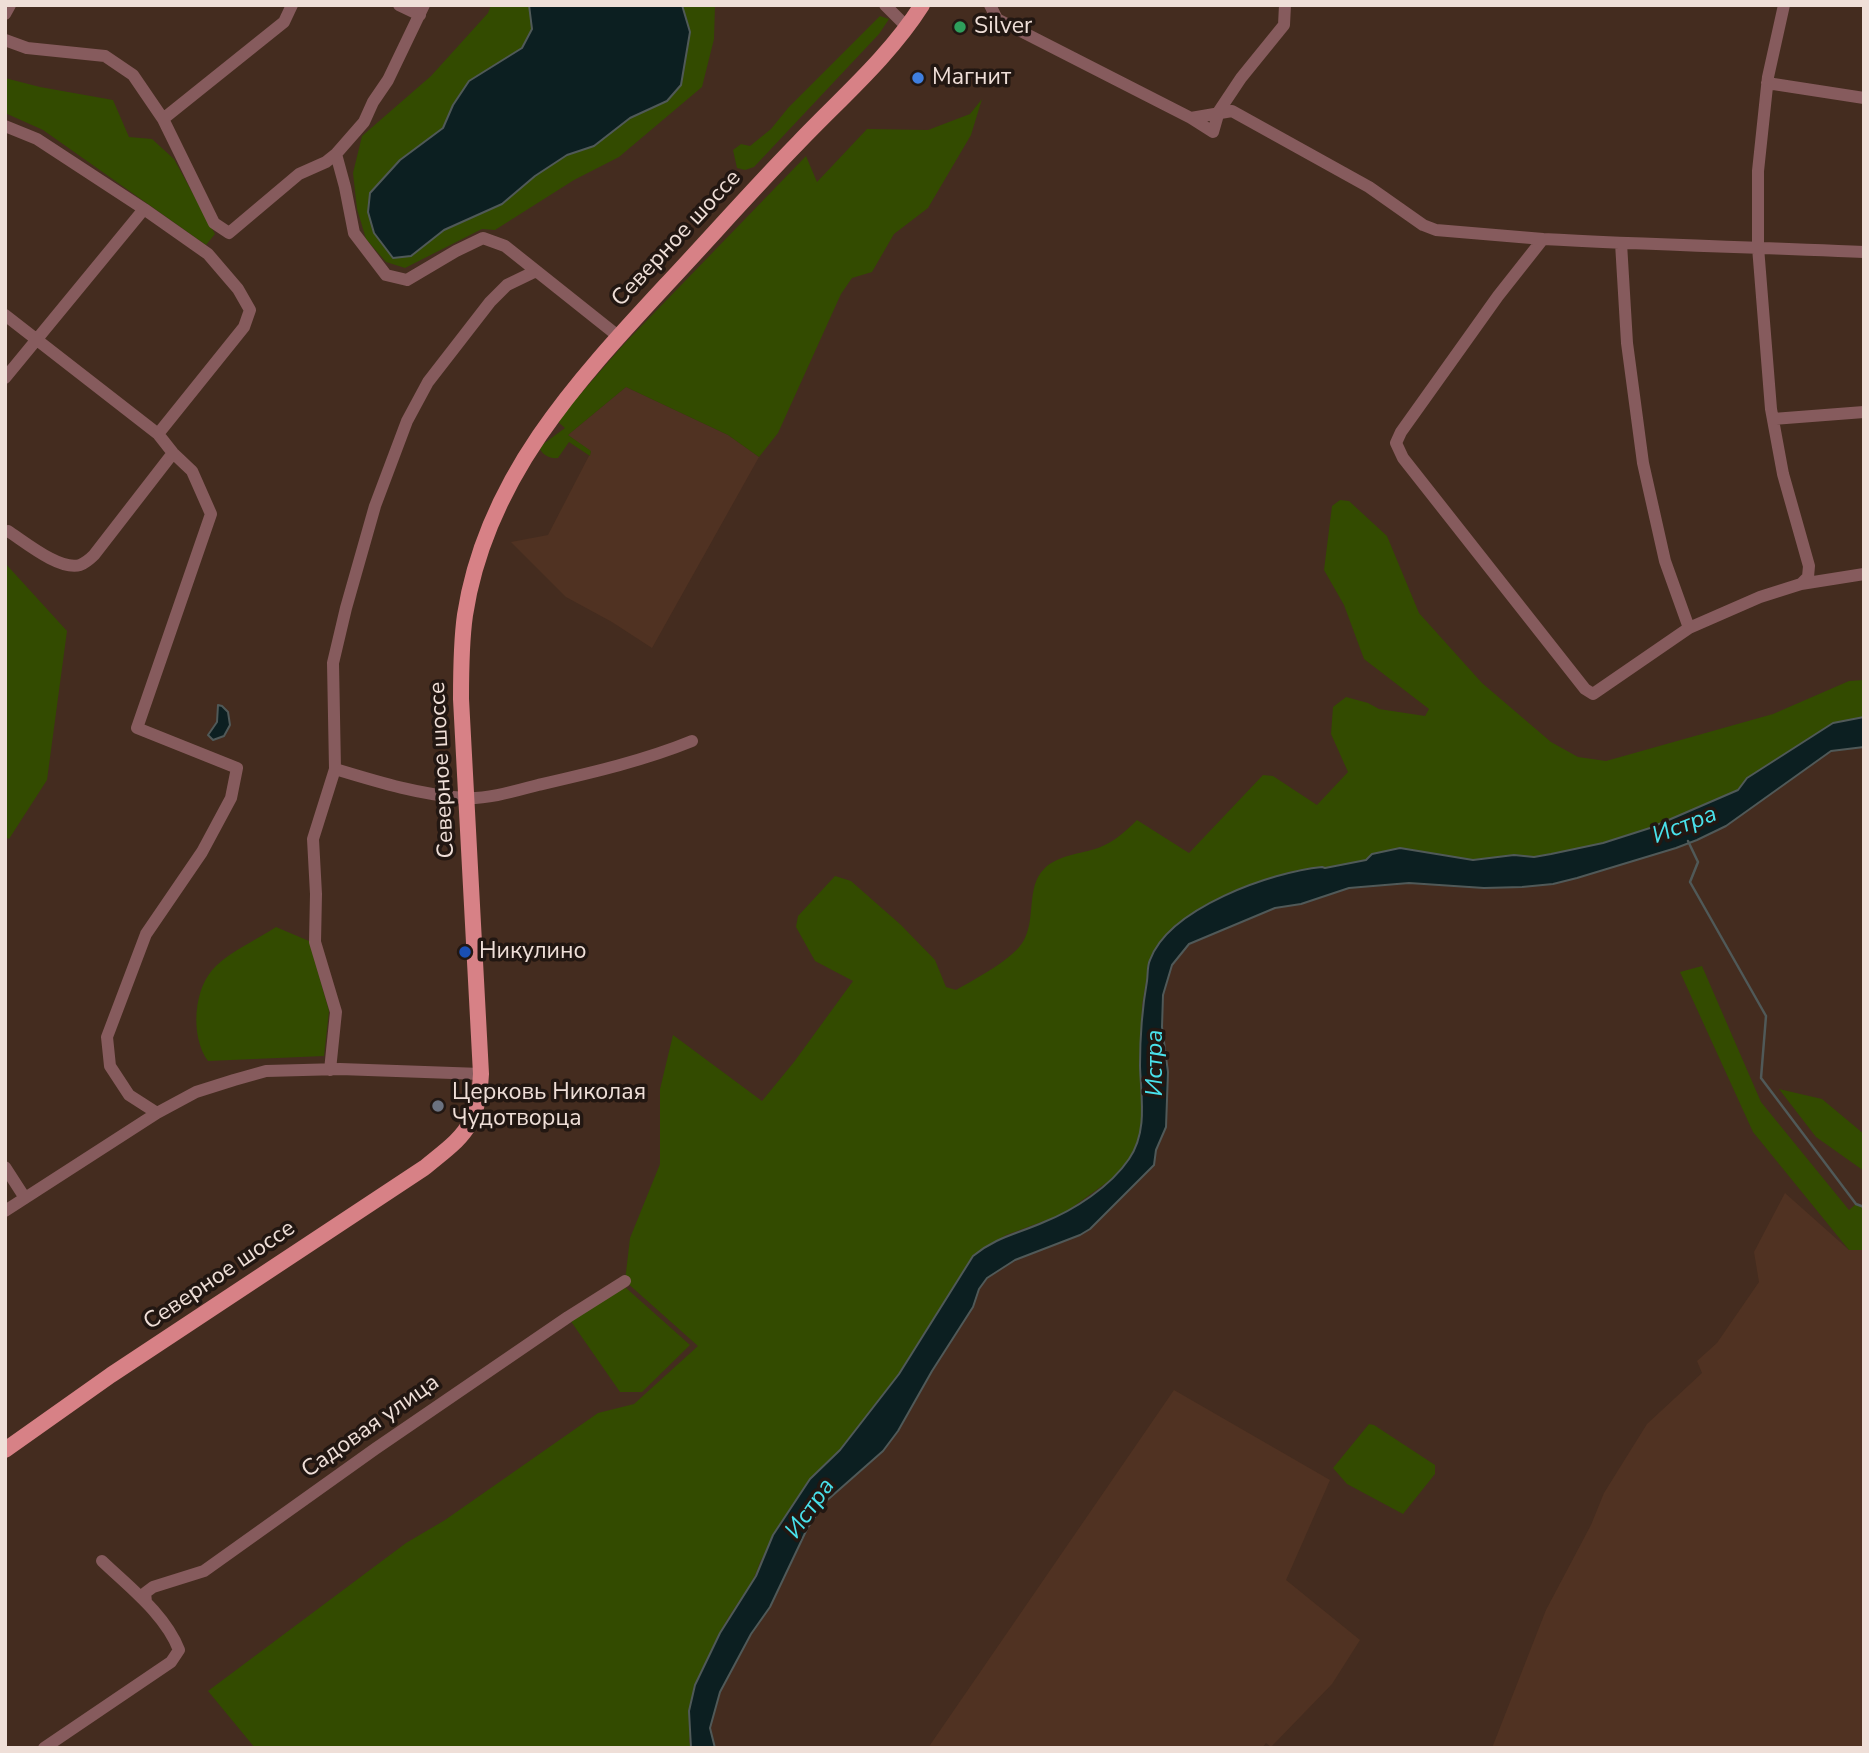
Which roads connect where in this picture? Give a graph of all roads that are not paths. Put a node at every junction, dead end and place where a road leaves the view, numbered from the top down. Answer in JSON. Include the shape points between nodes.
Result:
{"nodes":[{"id":1,"x":10,"y":5,"type":"edge"},
{"id":2,"x":292,"y":5,"type":"edge"},
{"id":3,"x":399,"y":5,"type":"edge"},
{"id":4,"x":885,"y":5,"type":"edge"},
{"id":5,"x":922,"y":5,"type":"edge"},
{"id":6,"x":990,"y":5,"type":"edge"},
{"id":7,"x":1285,"y":5,"type":"edge"},
{"id":8,"x":1784,"y":5,"type":"edge"},
{"id":9,"x":422,"y":10,"type":"edge"},
{"id":10,"x":5,"y":14,"type":"edge"},
{"id":11,"x":908,"y":28,"type":"junction"},
{"id":12,"x":5,"y":40,"type":"edge"},
{"id":13,"x":1767,"y":83,"type":"junction"},
{"id":14,"x":1864,"y":98,"type":"edge"},
{"id":15,"x":1219,"y":111,"type":"junction"},
{"id":16,"x":1191,"y":118,"type":"junction"},
{"id":17,"x":163,"y":119,"type":"junction"},
{"id":18,"x":5,"y":126,"type":"edge"},
{"id":19,"x":336,"y":153,"type":"junction"},
{"id":20,"x":144,"y":209,"type":"junction"},
{"id":21,"x":1543,"y":239,"type":"junction"},
{"id":22,"x":1621,"y":243,"type":"junction"},
{"id":23,"x":1758,"y":247,"type":"junction"},
{"id":24,"x":1864,"y":253,"type":"edge"},
{"id":25,"x":536,"y":271,"type":"junction"},
{"id":26,"x":5,"y":315,"type":"edge"},
{"id":27,"x":618,"y":337,"type":"junction"},
{"id":28,"x":37,"y":341,"type":"junction"},
{"id":29,"x":5,"y":378,"type":"edge"},
{"id":30,"x":1864,"y":412,"type":"edge"},
{"id":31,"x":1773,"y":419,"type":"junction"},
{"id":32,"x":158,"y":434,"type":"junction"},
{"id":33,"x":173,"y":453,"type":"junction"},
{"id":34,"x":8,"y":531,"type":"dead end"},
{"id":35,"x":1864,"y":574,"type":"edge"},
{"id":36,"x":1801,"y":584,"type":"junction"},
{"id":37,"x":1689,"y":628,"type":"junction"},
{"id":38,"x":692,"y":741,"type":"dead end"},
{"id":39,"x":335,"y":769,"type":"junction"},
{"id":40,"x":467,"y":798,"type":"junction"},
{"id":41,"x":330,"y":1070,"type":"junction"},
{"id":42,"x":481,"y":1074,"type":"junction"},
{"id":43,"x":157,"y":1113,"type":"junction"},
{"id":44,"x":5,"y":1167,"type":"edge"},
{"id":45,"x":25,"y":1198,"type":"junction"},
{"id":46,"x":5,"y":1212,"type":"edge"},
{"id":47,"x":625,"y":1281,"type":"dead end"},
{"id":48,"x":5,"y":1450,"type":"edge"},
{"id":49,"x":102,"y":1561,"type":"dead end"},
{"id":50,"x":146,"y":1602,"type":"junction"},
{"id":51,"x":44,"y":1748,"type":"edge"}],
"edges":[{"from":1,"to":10,"type":"street"},
{"from":2,"to":17,"type":"street","via":[[284,22]]},
{"from":3,"to":9,"type":"street"},
{"from":4,"to":11,"type":"street"},
{"from":5,"to":11,"type":"main road","name":"Северное шоссе"},
{"from":6,"to":16,"type":"street","via":[[997,19]]},
{"from":7,"to":15,"type":"street","via":[[1284,25]]},
{"from":8,"to":13,"type":"street"},
{"from":9,"to":19,"type":"street","via":[[364,122]]},
{"from":11,"to":27,"type":"main road","name":"Северное шоссе"},
{"from":12,"to":17,"type":"street","via":[[27,48],[105,56],[133,75]]},
{"from":13,"to":14,"type":"street"},
{"from":13,"to":23,"type":"street","via":[[1758,171]]},
{"from":15,"to":16,"type":"street"},
{"from":15,"to":16,"type":"street","via":[[1213,132]]},
{"from":15,"to":21,"type":"street","via":[[1232,111],[1369,187],[1423,225]]},
{"from":17,"to":19,"type":"street","via":[[214,223],[229,233],[299,174]]},
{"from":18,"to":20,"type":"street","via":[[37,139]]},
{"from":19,"to":25,"type":"street","via":[[354,233],[386,275],[407,280],[484,238],[505,246]]},
{"from":20,"to":28,"type":"street"},
{"from":20,"to":32,"type":"street","via":[[208,254],[250,310],[244,327]]},
{"from":21,"to":22,"type":"street"},
{"from":21,"to":37,"type":"street","via":[[1396,443],[1403,458],[1585,689],[1593,694],[1600,690]]},
{"from":22,"to":23,"type":"street"},
{"from":22,"to":37,"type":"street","via":[[1627,343],[1643,463],[1665,561]]},
{"from":23,"to":24,"type":"street"},
{"from":23,"to":31,"type":"street"},
{"from":25,"to":27,"type":"street"},
{"from":25,"to":39,"type":"street","via":[[507,285],[490,302],[428,382],[407,421],[375,506],[333,663]]},
{"from":26,"to":28,"type":"street"},
{"from":27,"to":40,"type":"main road","name":"Северное шоссе","via":[[557,408],[526,453],[475,569],[461,654]]},
{"from":28,"to":29,"type":"street"},
{"from":28,"to":32,"type":"street"},
{"from":30,"to":31,"type":"street"},
{"from":31,"to":36,"type":"street","via":[[1808,566],[1808,577]]},
{"from":32,"to":33,"type":"street"},
{"from":33,"to":34,"type":"street","via":[[83,564],[71,566],[54,560]]},
{"from":33,"to":43,"type":"street","via":[[192,471],[211,514],[137,728],[237,768],[231,799],[202,852],[146,934],[107,1037],[110,1066],[129,1095]]},
{"from":35,"to":36,"type":"street"},
{"from":36,"to":37,"type":"street"},
{"from":38,"to":40,"type":"street","via":[[591,773]]},
{"from":39,"to":40,"type":"street","via":[[405,790]]},
{"from":39,"to":41,"type":"street","via":[[313,839],[314,942],[336,1012]]},
{"from":40,"to":42,"type":"main road","name":"Северное шоссе"},
{"from":41,"to":42,"type":"street"},
{"from":41,"to":43,"type":"street","via":[[266,1071],[195,1092]]},
{"from":42,"to":48,"type":"main road","name":"Северное шоссе","via":[[474,1116],[441,1154]]},
{"from":43,"to":45,"type":"street"},
{"from":44,"to":45,"type":"street"},
{"from":45,"to":46,"type":"street"},
{"from":47,"to":50,"type":"street","name":"Садовая улица","via":[[204,1571],[153,1587],[145,1593]]},
{"from":49,"to":50,"type":"street"},
{"from":50,"to":51,"type":"street","via":[[179,1650],[171,1662]]}]}
